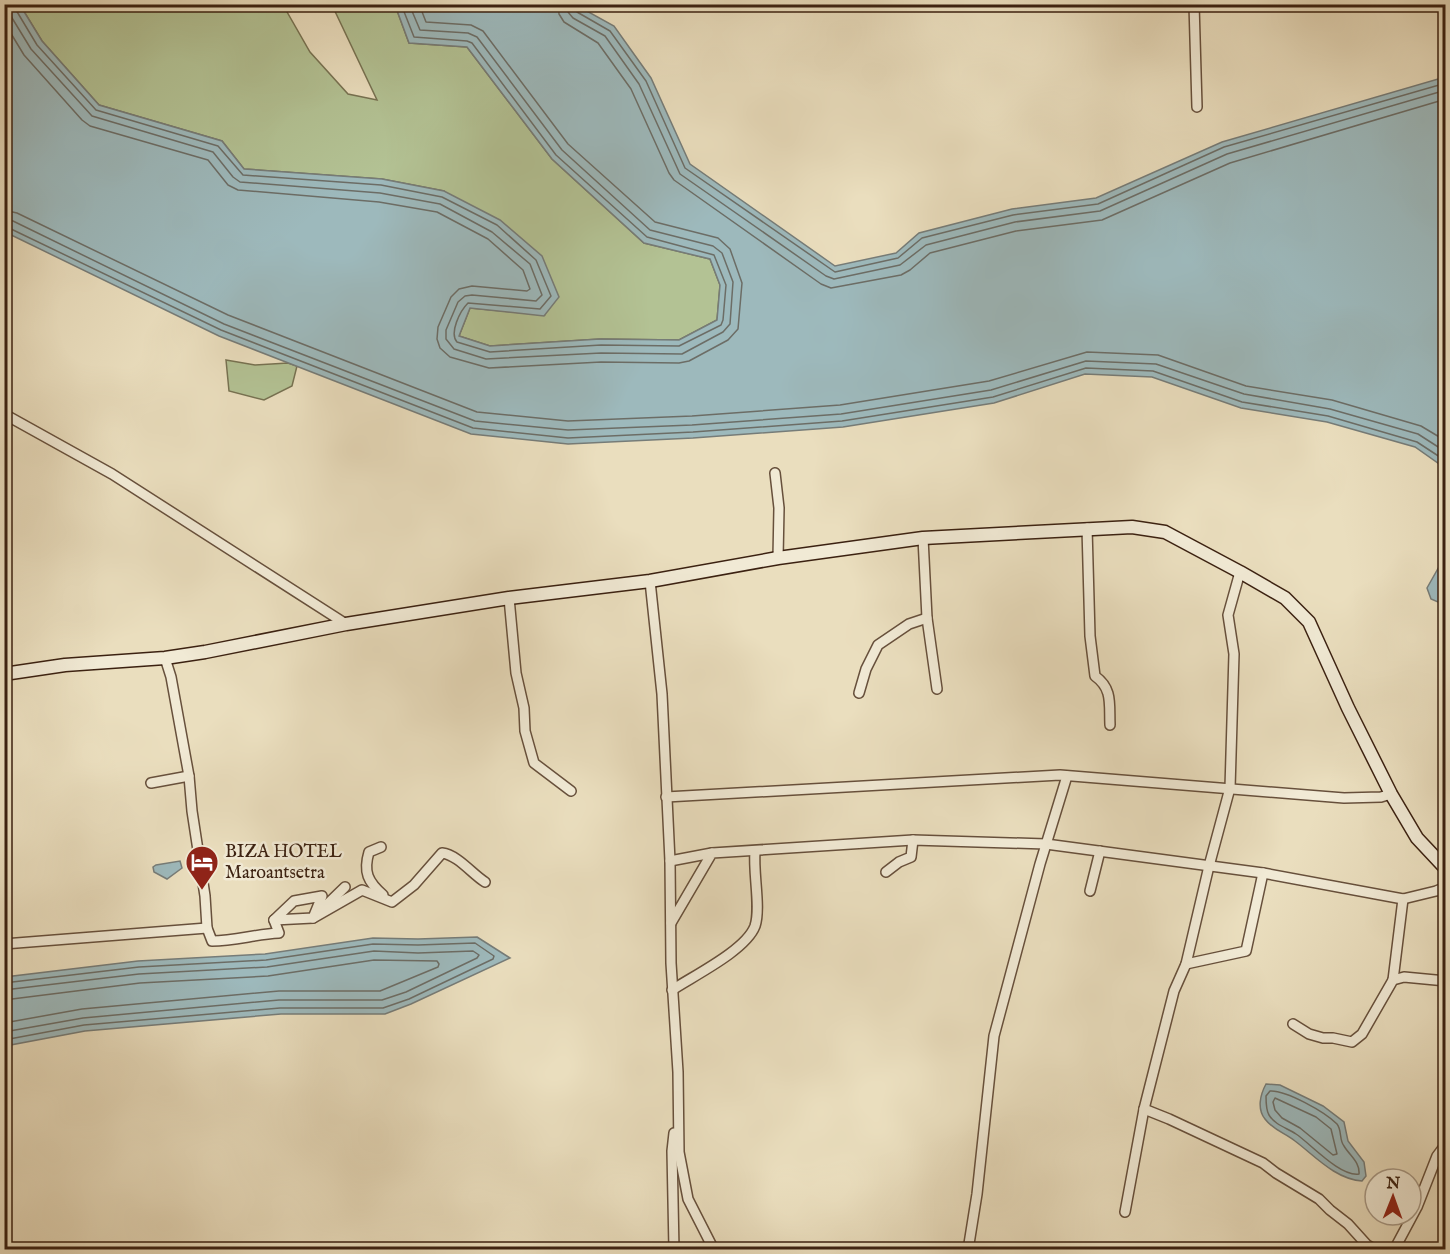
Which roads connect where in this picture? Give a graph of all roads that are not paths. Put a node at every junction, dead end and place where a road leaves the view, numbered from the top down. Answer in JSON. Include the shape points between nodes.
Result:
{"nodes":[{"id":1,"x":1194,"y":4,"type":"edge"},
{"id":2,"x":1197,"y":107,"type":"dead end"},
{"id":3,"x":4,"y":414,"type":"edge"},
{"id":4,"x":775,"y":473,"type":"dead end"},
{"id":5,"x":1087,"y":528,"type":"junction"},
{"id":6,"x":923,"y":538,"type":"junction"},
{"id":7,"x":778,"y":558,"type":"junction"},
{"id":8,"x":1240,"y":572,"type":"junction"},
{"id":9,"x":651,"y":581,"type":"junction"},
{"id":10,"x":509,"y":598,"type":"junction"},
{"id":11,"x":927,"y":618,"type":"junction"},
{"id":12,"x":346,"y":624,"type":"junction"},
{"id":13,"x":165,"y":658,"type":"junction"},
{"id":14,"x":4,"y":674,"type":"edge"},
{"id":15,"x":937,"y":689,"type":"dead end"},
{"id":16,"x":859,"y":693,"type":"dead end"},
{"id":17,"x":1110,"y":725,"type":"dead end"},
{"id":18,"x":189,"y":776,"type":"junction"},
{"id":19,"x":1067,"y":776,"type":"junction"},
{"id":20,"x":151,"y":783,"type":"dead end"},
{"id":21,"x":1230,"y":788,"type":"junction"},
{"id":22,"x":571,"y":791,"type":"dead end"},
{"id":23,"x":1391,"y":794,"type":"junction"},
{"id":24,"x":666,"y":797,"type":"junction"},
{"id":25,"x":913,"y":840,"type":"junction"},
{"id":26,"x":1046,"y":844,"type":"junction"},
{"id":27,"x":381,"y":847,"type":"dead end"},
{"id":28,"x":1100,"y":851,"type":"junction"},
{"id":29,"x":755,"y":852,"type":"junction"},
{"id":30,"x":711,"y":853,"type":"junction"},
{"id":31,"x":670,"y":861,"type":"junction"},
{"id":32,"x":1209,"y":866,"type":"junction"},
{"id":33,"x":1446,"y":869,"type":"edge"},
{"id":34,"x":886,"y":872,"type":"dead end"},
{"id":35,"x":1263,"y":873,"type":"junction"},
{"id":36,"x":485,"y":882,"type":"dead end"},
{"id":37,"x":345,"y":887,"type":"dead end"},
{"id":38,"x":1446,"y":887,"type":"edge"},
{"id":39,"x":1090,"y":891,"type":"dead end"},
{"id":40,"x":1403,"y":899,"type":"junction"},
{"id":41,"x":392,"y":902,"type":"junction"},
{"id":42,"x":313,"y":918,"type":"junction"},
{"id":43,"x":274,"y":920,"type":"junction"},
{"id":44,"x":671,"y":923,"type":"junction"},
{"id":45,"x":207,"y":928,"type":"junction"},
{"id":46,"x":4,"y":945,"type":"edge"},
{"id":47,"x":1186,"y":964,"type":"junction"},
{"id":48,"x":1394,"y":980,"type":"junction"},
{"id":49,"x":1446,"y":981,"type":"edge"},
{"id":50,"x":672,"y":990,"type":"junction"},
{"id":51,"x":1293,"y":1024,"type":"dead end"},
{"id":52,"x":678,"y":1098,"type":"junction"},
{"id":53,"x":1144,"y":1109,"type":"junction"},
{"id":54,"x":1446,"y":1144,"type":"edge"},
{"id":55,"x":1437,"y":1156,"type":"junction"},
{"id":56,"x":1446,"y":1163,"type":"edge"},
{"id":57,"x":1125,"y":1212,"type":"dead end"},
{"id":58,"x":674,"y":1250,"type":"edge"},
{"id":59,"x":714,"y":1250,"type":"edge"},
{"id":60,"x":968,"y":1250,"type":"edge"},
{"id":61,"x":1377,"y":1250,"type":"edge"},
{"id":62,"x":1394,"y":1250,"type":"edge"}],
"edges":[{"from":1,"to":2,"type":"street"},
{"from":3,"to":12,"type":"street","via":[[112,474]]},
{"from":4,"to":7,"type":"street"},
{"from":5,"to":6,"type":"main road"},
{"from":5,"to":8,"type":"main road","via":[[1132,527],[1165,532]]},
{"from":5,"to":17,"type":"street","via":[[1090,636],[1095,675],[1105,683],[1109,696]]},
{"from":6,"to":7,"type":"main road"},
{"from":6,"to":11,"type":"street"},
{"from":7,"to":9,"type":"main road"},
{"from":8,"to":21,"type":"street","via":[[1228,615],[1234,654]]},
{"from":8,"to":23,"type":"main road","via":[[1285,598],[1309,622]]},
{"from":9,"to":10,"type":"main road"},
{"from":9,"to":24,"type":"street","via":[[662,694]]},
{"from":10,"to":12,"type":"main road"},
{"from":10,"to":22,"type":"street","via":[[516,673],[534,763]]},
{"from":11,"to":15,"type":"street"},
{"from":11,"to":16,"type":"street","via":[[909,624],[878,645]]},
{"from":12,"to":13,"type":"main road"},
{"from":13,"to":14,"type":"main road","via":[[64,665]]},
{"from":13,"to":18,"type":"street"},
{"from":18,"to":20,"type":"street"},
{"from":18,"to":45,"type":"street"},
{"from":19,"to":21,"type":"street"},
{"from":19,"to":24,"type":"street"},
{"from":19,"to":26,"type":"street"},
{"from":21,"to":23,"type":"street","via":[[1344,798]]},
{"from":21,"to":32,"type":"street"},
{"from":23,"to":33,"type":"main road","via":[[1417,838]]},
{"from":24,"to":31,"type":"street"},
{"from":25,"to":26,"type":"street"},
{"from":25,"to":29,"type":"street"},
{"from":25,"to":34,"type":"street","via":[[911,857]]},
{"from":26,"to":28,"type":"street"},
{"from":26,"to":60,"type":"street","via":[[994,1036]]},
{"from":27,"to":41,"type":"street","via":[[369,852],[365,864],[371,885]]},
{"from":28,"to":32,"type":"street"},
{"from":28,"to":39,"type":"street"},
{"from":29,"to":30,"type":"street"},
{"from":29,"to":50,"type":"street","via":[[755,926],[738,950]]},
{"from":30,"to":31,"type":"street"},
{"from":30,"to":44,"type":"street"},
{"from":31,"to":44,"type":"street"},
{"from":32,"to":35,"type":"street"},
{"from":32,"to":47,"type":"street"},
{"from":35,"to":40,"type":"street"},
{"from":35,"to":47,"type":"street","via":[[1246,951]]},
{"from":36,"to":41,"type":"street","via":[[450,854],[442,853],[414,885]]},
{"from":37,"to":42,"type":"street"},
{"from":38,"to":40,"type":"street"},
{"from":40,"to":48,"type":"street"},
{"from":41,"to":42,"type":"street","via":[[362,890]]},
{"from":42,"to":43,"type":"street"},
{"from":42,"to":43,"type":"street","via":[[322,896],[294,900]]},
{"from":43,"to":45,"type":"street","via":[[279,933],[227,941],[212,941]]},
{"from":44,"to":50,"type":"street"},
{"from":45,"to":46,"type":"street"},
{"from":47,"to":53,"type":"street","via":[[1174,991]]},
{"from":48,"to":49,"type":"street","via":[[1404,977]]},
{"from":48,"to":51,"type":"street","via":[[1362,1034],[1352,1042],[1323,1038]]},
{"from":50,"to":52,"type":"street"},
{"from":52,"to":58,"type":"street","via":[[672,1151]]},
{"from":52,"to":59,"type":"street","via":[[679,1152],[688,1199]]},
{"from":53,"to":57,"type":"street"},
{"from":53,"to":61,"type":"street","via":[[1263,1163],[1319,1199]]},
{"from":54,"to":55,"type":"street"},
{"from":55,"to":56,"type":"street"},
{"from":55,"to":62,"type":"street","via":[[1417,1207]]}]}
